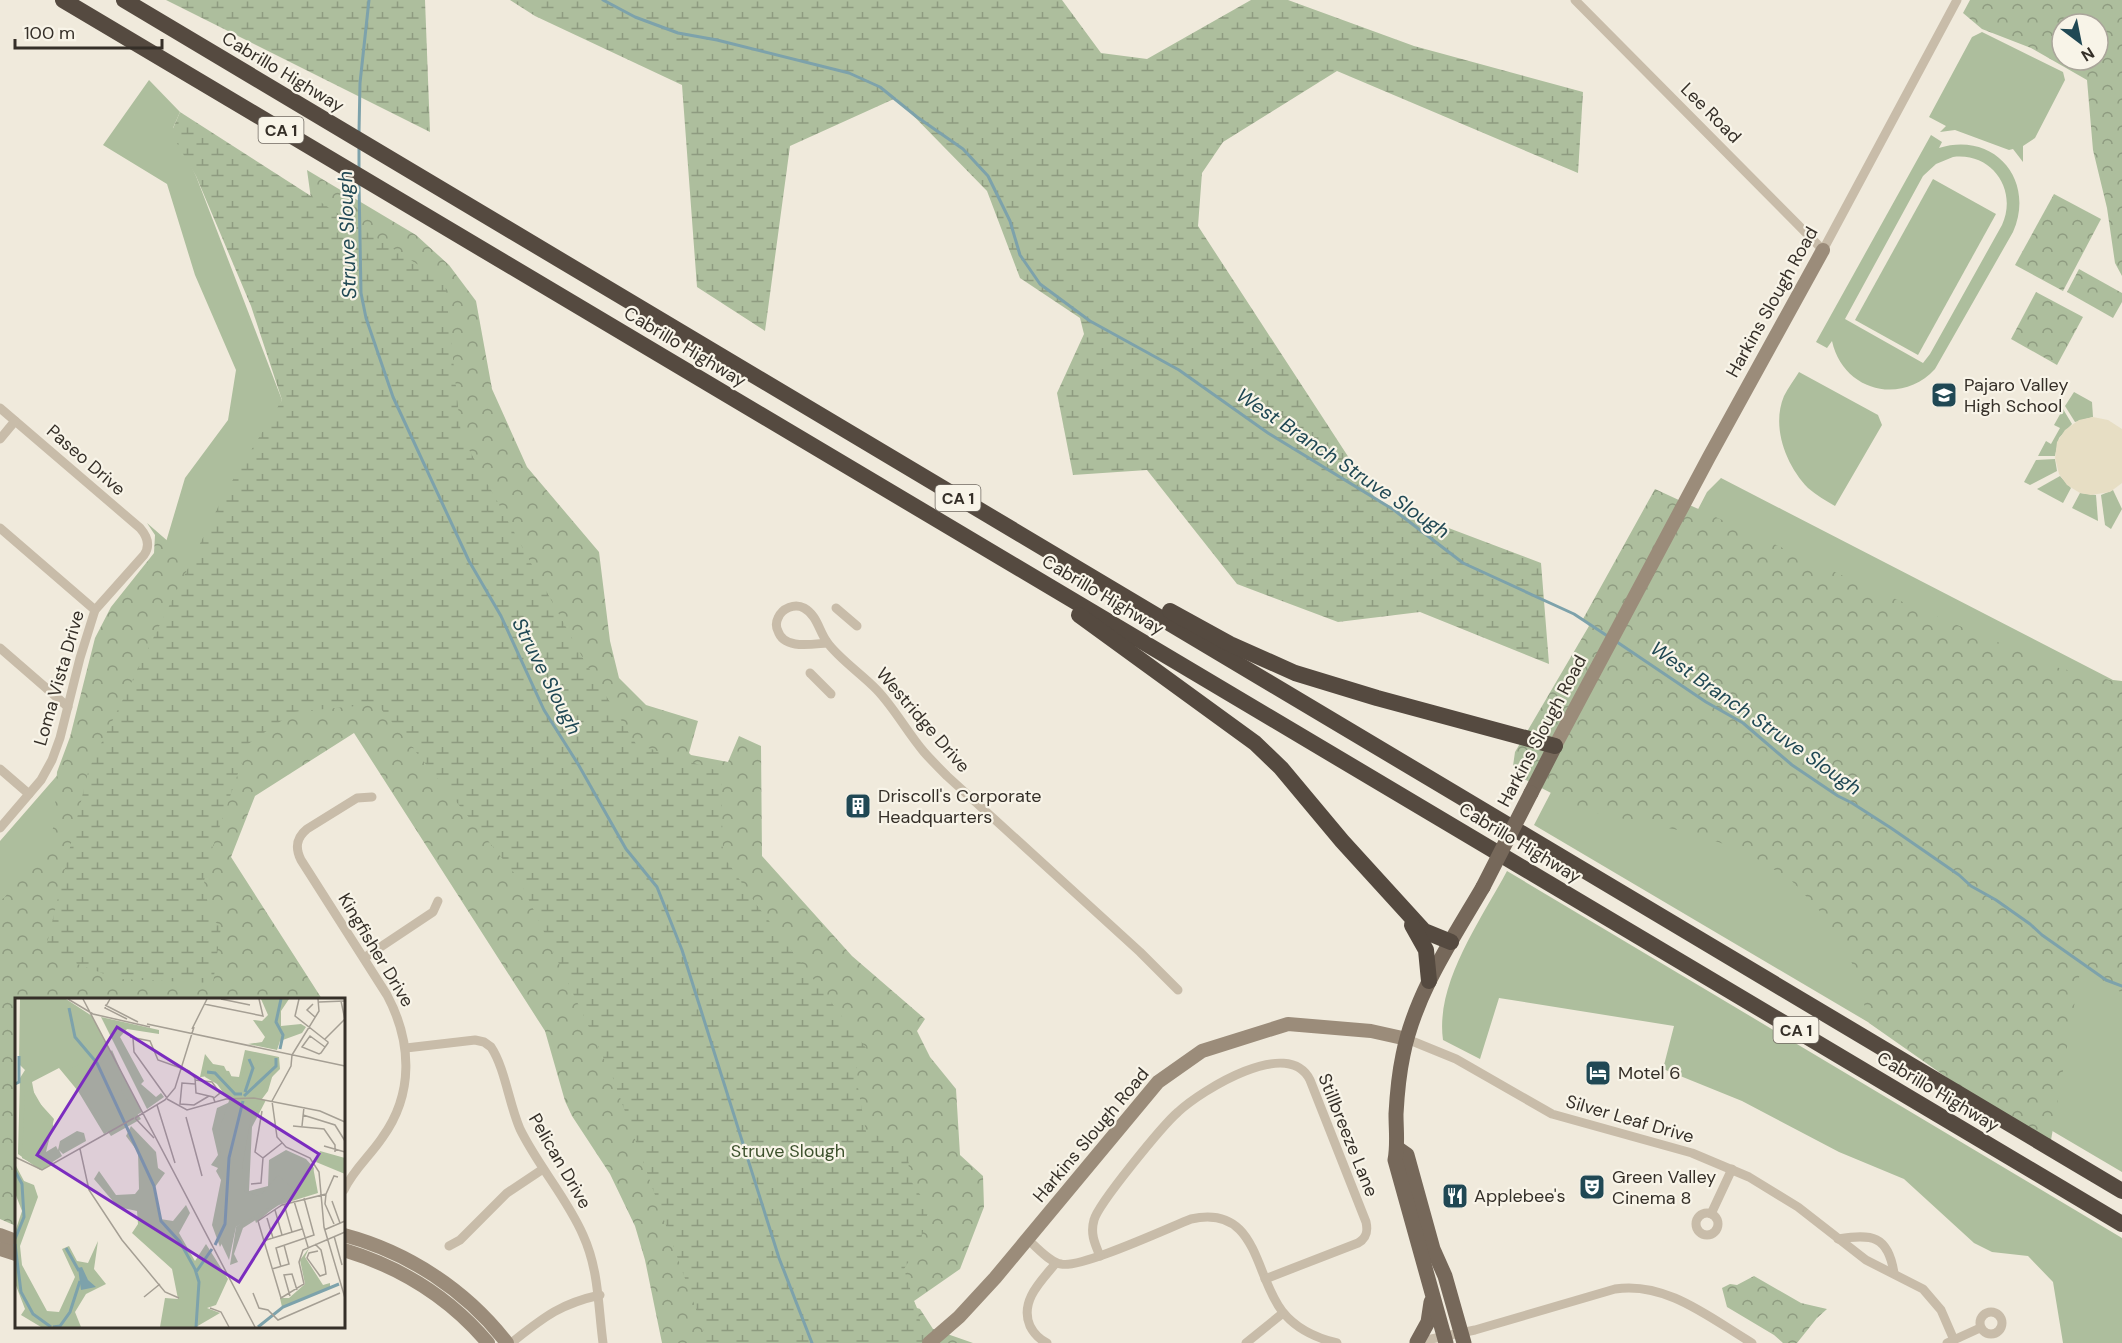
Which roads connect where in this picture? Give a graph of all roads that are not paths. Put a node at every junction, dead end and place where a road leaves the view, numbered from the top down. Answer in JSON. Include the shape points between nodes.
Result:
{"nodes":[{"id":1,"x":63,"y":0,"type":"edge"},
{"id":2,"x":1575,"y":0,"type":"edge"},
{"id":3,"x":1958,"y":0,"type":"edge"},
{"id":4,"x":126,"y":1,"type":"edge"},
{"id":5,"x":1823,"y":250,"type":"junction"},
{"id":6,"x":0,"y":408,"type":"edge"},
{"id":7,"x":15,"y":421,"type":"junction"},
{"id":8,"x":0,"y":439,"type":"edge"},
{"id":9,"x":0,"y":528,"type":"edge"},
{"id":10,"x":147,"y":539,"type":"joint"},
{"id":11,"x":1062,"y":560,"type":"junction"},
{"id":12,"x":1011,"y":563,"type":"junction"},
{"id":13,"x":836,"y":608,"type":"dead end"},
{"id":14,"x":95,"y":610,"type":"junction"},
{"id":15,"x":857,"y":626,"type":"dead end"},
{"id":16,"x":827,"y":643,"type":"junction"},
{"id":17,"x":0,"y":648,"type":"edge"},
{"id":18,"x":810,"y":673,"type":"dead end"},
{"id":19,"x":831,"y":694,"type":"dead end"},
{"id":20,"x":68,"y":707,"type":"junction"},
{"id":21,"x":1555,"y":746,"type":"junction"},
{"id":22,"x":0,"y":769,"type":"edge"},
{"id":23,"x":29,"y":794,"type":"junction"},
{"id":24,"x":372,"y":797,"type":"dead end"},
{"id":25,"x":0,"y":828,"type":"edge"},
{"id":26,"x":1342,"y":841,"type":"junction"},
{"id":27,"x":438,"y":902,"type":"dead end"},
{"id":28,"x":1451,"y":942,"type":"junction"},
{"id":29,"x":364,"y":958,"type":"junction"},
{"id":30,"x":1429,"y":981,"type":"junction"},
{"id":31,"x":1178,"y":990,"type":"dead end"},
{"id":32,"x":1407,"y":1039,"type":"junction"},
{"id":33,"x":406,"y":1048,"type":"junction"},
{"id":34,"x":1397,"y":1148,"type":"junction"},
{"id":35,"x":543,"y":1169,"type":"junction"},
{"id":36,"x":1732,"y":1169,"type":"junction"},
{"id":37,"x":345,"y":1188,"type":"edge"},
{"id":38,"x":2122,"y":1191,"type":"edge"},
{"id":39,"x":1711,"y":1214,"type":"dead end"},
{"id":40,"x":2122,"y":1224,"type":"edge"},
{"id":41,"x":0,"y":1235,"type":"edge"},
{"id":42,"x":345,"y":1235,"type":"edge"},
{"id":43,"x":1838,"y":1239,"type":"junction"},
{"id":44,"x":1028,"y":1240,"type":"junction"},
{"id":45,"x":15,"y":1241,"type":"edge"},
{"id":46,"x":449,"y":1246,"type":"dead end"},
{"id":47,"x":0,"y":1249,"type":"edge"},
{"id":48,"x":345,"y":1250,"type":"edge"},
{"id":49,"x":15,"y":1254,"type":"edge"},
{"id":50,"x":1100,"y":1256,"type":"junction"},
{"id":51,"x":1056,"y":1263,"type":"junction"},
{"id":52,"x":1894,"y":1273,"type":"junction"},
{"id":53,"x":1265,"y":1279,"type":"junction"},
{"id":54,"x":1432,"y":1293,"type":"junction"},
{"id":55,"x":600,"y":1295,"type":"junction"},
{"id":56,"x":1283,"y":1313,"type":"junction"},
{"id":57,"x":1980,"y":1328,"type":"dead end"},
{"id":58,"x":1462,"y":1337,"type":"edge"},
{"id":59,"x":1445,"y":1340,"type":"edge"},
{"id":60,"x":1950,"y":1341,"type":"edge"},
{"id":61,"x":488,"y":1343,"type":"edge"},
{"id":62,"x":509,"y":1343,"type":"edge"},
{"id":63,"x":603,"y":1343,"type":"edge"},
{"id":64,"x":929,"y":1343,"type":"edge"},
{"id":65,"x":1047,"y":1343,"type":"edge"},
{"id":66,"x":1246,"y":1343,"type":"edge"},
{"id":67,"x":1337,"y":1343,"type":"edge"},
{"id":68,"x":1416,"y":1343,"type":"edge"},
{"id":69,"x":1752,"y":1343,"type":"edge"}],
"edges":[{"from":1,"to":12,"type":"highway","name":"Cabrillo Highway","number":"CA 1"},
{"from":2,"to":5,"type":"street","name":"Lee Road"},
{"from":3,"to":5,"type":"street","name":"Harkins Slough Road"},
{"from":4,"to":11,"type":"highway","name":"Cabrillo Highway","number":"CA 1"},
{"from":5,"to":21,"type":"street","name":"Harkins Slough Road"},
{"from":6,"to":7,"type":"street","name":"Paseo Drive"},
{"from":7,"to":8,"type":"street"},
{"from":7,"to":10,"type":"street","name":"Paseo Drive","via":[[140,528]]},
{"from":9,"to":14,"type":"street"},
{"from":10,"to":14,"type":"street","name":"Loma Vista Drive","via":[[144,555]]},
{"from":11,"to":21,"type":"highway","via":[[1120,583],[1214,636],[1295,673]]},
{"from":11,"to":38,"type":"highway","name":"Cabrillo Highway","number":"CA 1"},
{"from":12,"to":26,"type":"highway","via":[[1255,743]]},
{"from":12,"to":40,"type":"highway","name":"Cabrillo Highway","number":"CA 1"},
{"from":13,"to":15,"type":"street"},
{"from":14,"to":20,"type":"street","name":"Loma Vista Drive"},
{"from":16,"to":16,"type":"street","name":"Westridge Drive","via":[[806,609],[790,607],[777,619],[776,627],[786,642]]},
{"from":16,"to":31,"type":"street","name":"Westridge Drive","via":[[879,692],[946,776]]},
{"from":17,"to":20,"type":"street"},
{"from":18,"to":19,"type":"street"},
{"from":20,"to":23,"type":"street","name":"Loma Vista Drive","via":[[52,760]]},
{"from":21,"to":28,"type":"main road","name":"Harkins Slough Road","bridge":true},
{"from":22,"to":23,"type":"street"},
{"from":23,"to":25,"type":"street","name":"Loma Vista Drive"},
{"from":24,"to":29,"type":"street","name":"Kingfisher Drive","via":[[357,798],[307,829],[297,845],[301,860]]},
{"from":26,"to":28,"type":"highway","via":[[1424,931]]},
{"from":26,"to":30,"type":"highway","via":[[1417,933],[1426,950]]},
{"from":27,"to":29,"type":"street","via":[[433,912]]},
{"from":28,"to":30,"type":"main road","name":"Harkins Slough Road"},
{"from":29,"to":33,"type":"street","name":"Kingfisher Drive","via":[[393,1006]]},
{"from":30,"to":32,"type":"main road","name":"Harkins Slough Road"},
{"from":32,"to":34,"type":"main road","via":[[1396,1110]]},
{"from":32,"to":36,"type":"street","name":"Silver Leaf Drive","via":[[1456,1059],[1552,1114],[1692,1153]]},
{"from":32,"to":44,"type":"street","name":"Harkins Slough Road","via":[[1371,1031],[1288,1024],[1202,1051],[1158,1082]]},
{"from":33,"to":35,"type":"street","name":"Pelican Drive","via":[[475,1040],[488,1044],[518,1123]]},
{"from":33,"to":37,"type":"street","name":"Kingfisher Drive","via":[[403,1088],[393,1120]]},
{"from":34,"to":54,"type":"main road","via":[[1395,1160]]},
{"from":34,"to":58,"type":"main road","via":[[1407,1155]]},
{"from":35,"to":46,"type":"street","via":[[507,1193]]},
{"from":35,"to":55,"type":"street","name":"Pelican Drive","via":[[575,1218],[592,1259]]},
{"from":36,"to":39,"type":"street"},
{"from":36,"to":43,"type":"street","name":"Silver Leaf Drive","via":[[1789,1200]]},
{"from":41,"to":45,"type":"street"},
{"from":42,"to":62,"type":"street","via":[[387,1250],[433,1275],[480,1312]]},
{"from":43,"to":52,"type":"street","name":"Silver Leaf Drive","via":[[1866,1260]]},
{"from":43,"to":52,"type":"street","via":[[1877,1239],[1888,1250]]},
{"from":44,"to":51,"type":"street"},
{"from":44,"to":64,"type":"street","name":"Harkins Slough Road","via":[[959,1317]]},
{"from":47,"to":49,"type":"street"},
{"from":48,"to":61,"type":"street","via":[[392,1268],[424,1287],[462,1316]]},
{"from":50,"to":51,"type":"street","via":[[1070,1265]]},
{"from":50,"to":53,"type":"street","via":[[1191,1219],[1213,1218],[1244,1233]]},
{"from":50,"to":53,"type":"street","name":"Stillbreeze Lane","via":[[1092,1232],[1098,1210],[1171,1119],[1224,1080],[1266,1066],[1288,1064],[1302,1068],[1312,1084],[1367,1231],[1358,1243]]},
{"from":51,"to":65,"type":"street","via":[[1033,1292],[1027,1307],[1031,1328]]},
{"from":52,"to":60,"type":"street","name":"Silver Leaf Drive","via":[[1930,1296],[1945,1318]]},
{"from":53,"to":56,"type":"street"},
{"from":54,"to":59,"type":"main road"},
{"from":54,"to":68,"type":"main road","via":[[1428,1322]]},
{"from":55,"to":62,"type":"street","via":[[557,1308]]},
{"from":55,"to":63,"type":"street","name":"Pelican Drive"},
{"from":56,"to":66,"type":"street"},
{"from":56,"to":67,"type":"street","via":[[1304,1331]]},
{"from":57,"to":60,"type":"street"},
{"from":58,"to":59,"type":"street"},
{"from":58,"to":69,"type":"street","via":[[1615,1289],[1636,1287],[1669,1294]]},
{"from":59,"to":68,"type":"street"}]}
